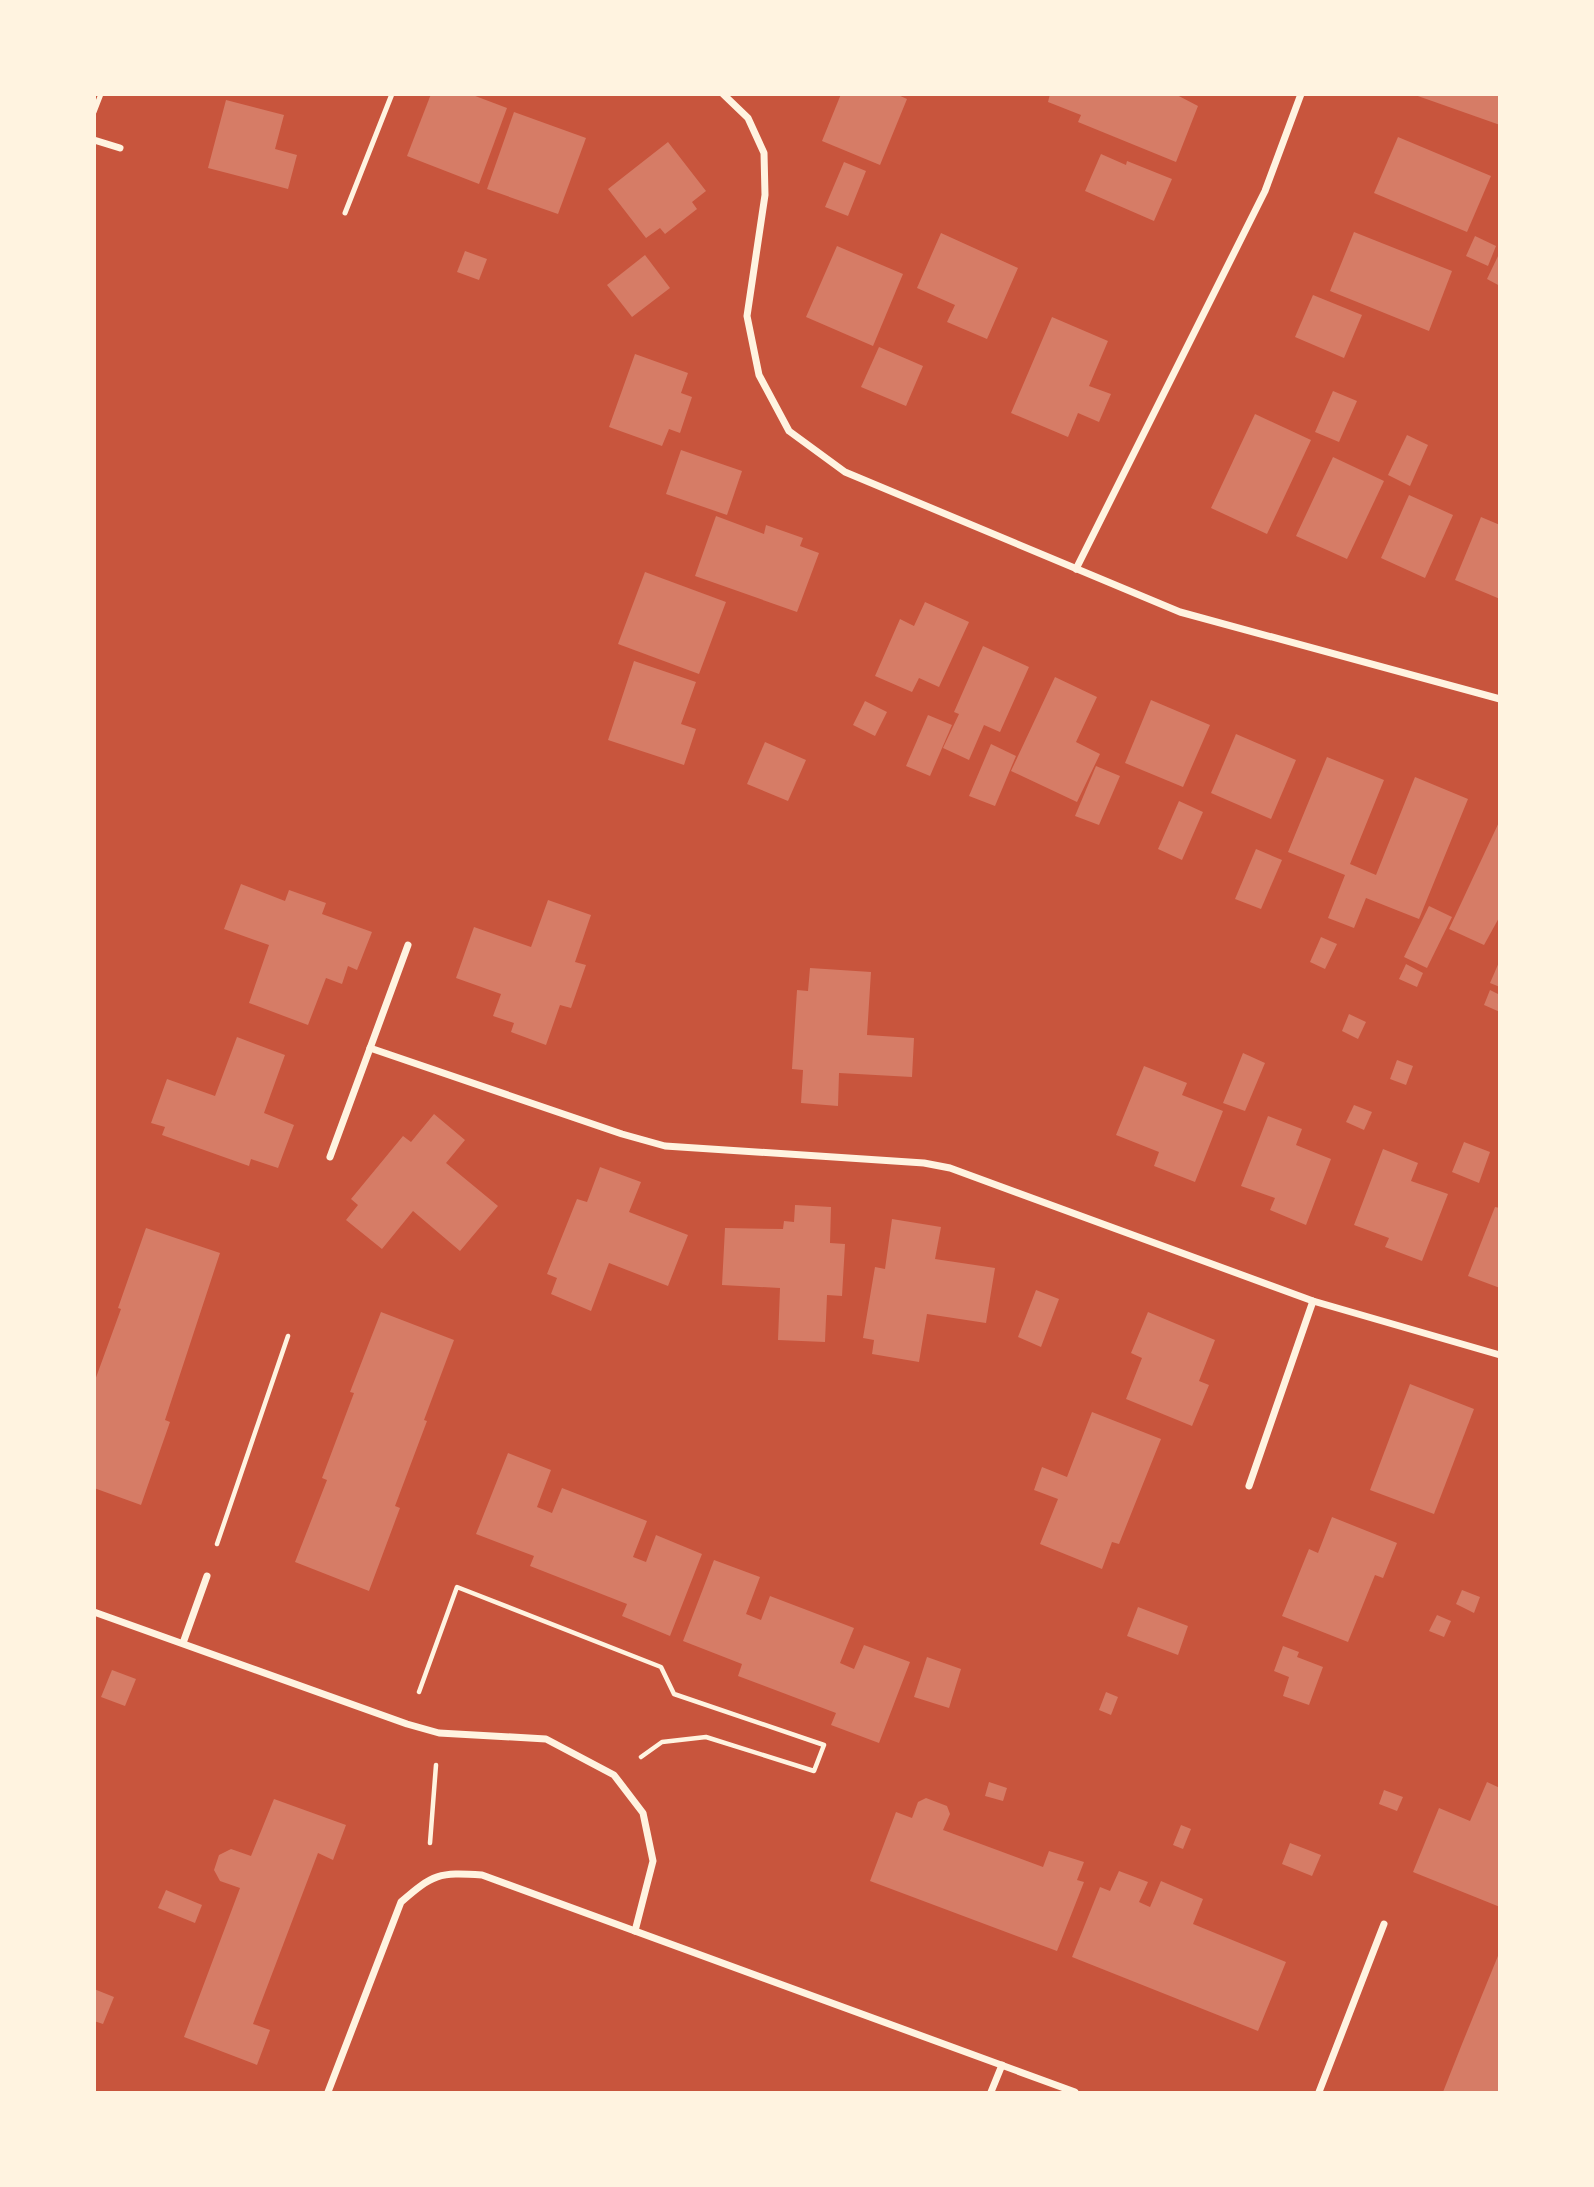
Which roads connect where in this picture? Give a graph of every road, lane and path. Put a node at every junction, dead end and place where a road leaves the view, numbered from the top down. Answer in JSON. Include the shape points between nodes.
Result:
{"nodes":[{"id":1,"x":101,"y":94,"type":"edge"},
{"id":2,"x":392,"y":94,"type":"edge"},
{"id":3,"x":723,"y":94,"type":"edge"},
{"id":4,"x":1301,"y":94,"type":"edge"},
{"id":5,"x":94,"y":112,"type":"edge"},
{"id":6,"x":94,"y":141,"type":"edge"},
{"id":7,"x":120,"y":148,"type":"dead end"},
{"id":8,"x":345,"y":213,"type":"dead end"},
{"id":9,"x":1076,"y":569,"type":"junction"},
{"id":10,"x":1500,"y":699,"type":"edge"},
{"id":11,"x":408,"y":945,"type":"dead end"},
{"id":12,"x":370,"y":1048,"type":"junction"},
{"id":13,"x":330,"y":1157,"type":"dead end"},
{"id":14,"x":1313,"y":1301,"type":"junction"},
{"id":15,"x":288,"y":1336,"type":"dead end"},
{"id":16,"x":1500,"y":1355,"type":"edge"},
{"id":17,"x":1249,"y":1486,"type":"dead end"},
{"id":18,"x":207,"y":1576,"type":"joint"},
{"id":19,"x":94,"y":1612,"type":"edge"},
{"id":20,"x":183,"y":1643,"type":"junction"},
{"id":21,"x":419,"y":1692,"type":"dead end"},
{"id":22,"x":436,"y":1770,"type":"dead end"},
{"id":23,"x":614,"y":1775,"type":"junction"},
{"id":24,"x":431,"y":1830,"type":"dead end"},
{"id":25,"x":1384,"y":1924,"type":"dead end"},
{"id":26,"x":635,"y":1931,"type":"junction"},
{"id":27,"x":1002,"y":2066,"type":"junction"},
{"id":28,"x":328,"y":2092,"type":"edge"},
{"id":29,"x":991,"y":2092,"type":"edge"},
{"id":30,"x":1075,"y":2092,"type":"edge"},
{"id":31,"x":1319,"y":2092,"type":"edge"}],
"edges":[{"from":1,"to":5,"type":"lane"},
{"from":2,"to":8,"type":"lane"},
{"from":3,"to":9,"type":"street","via":[[748,118],[764,153],[765,195],[747,316],[759,375],[789,431],[845,472]]},
{"from":4,"to":9,"type":"street","via":[[1265,191]]},
{"from":6,"to":7,"type":"street"},
{"from":9,"to":10,"type":"street","via":[[1180,612]]},
{"from":11,"to":12,"type":"street"},
{"from":12,"to":13,"type":"street"},
{"from":12,"to":14,"type":"street","via":[[665,1146],[950,1167]]},
{"from":14,"to":16,"type":"street"},
{"from":14,"to":17,"type":"street"},
{"from":15,"to":18,"type":"path"},
{"from":18,"to":20,"type":"street"},
{"from":19,"to":20,"type":"street"},
{"from":20,"to":23,"type":"street","via":[[439,1733],[546,1738]]},
{"from":21,"to":23,"type":"path","via":[[457,1587],[661,1667],[674,1694],[824,1745],[814,1771],[706,1737],[662,1742]]},
{"from":22,"to":24,"type":"path"},
{"from":23,"to":26,"type":"street","via":[[643,1813],[653,1861]]},
{"from":25,"to":31,"type":"street"},
{"from":26,"to":27,"type":"street"},
{"from":26,"to":28,"type":"street","via":[[482,1875],[453,1873],[426,1881],[401,1902]]},
{"from":27,"to":29,"type":"street"},
{"from":27,"to":30,"type":"street"}]}
